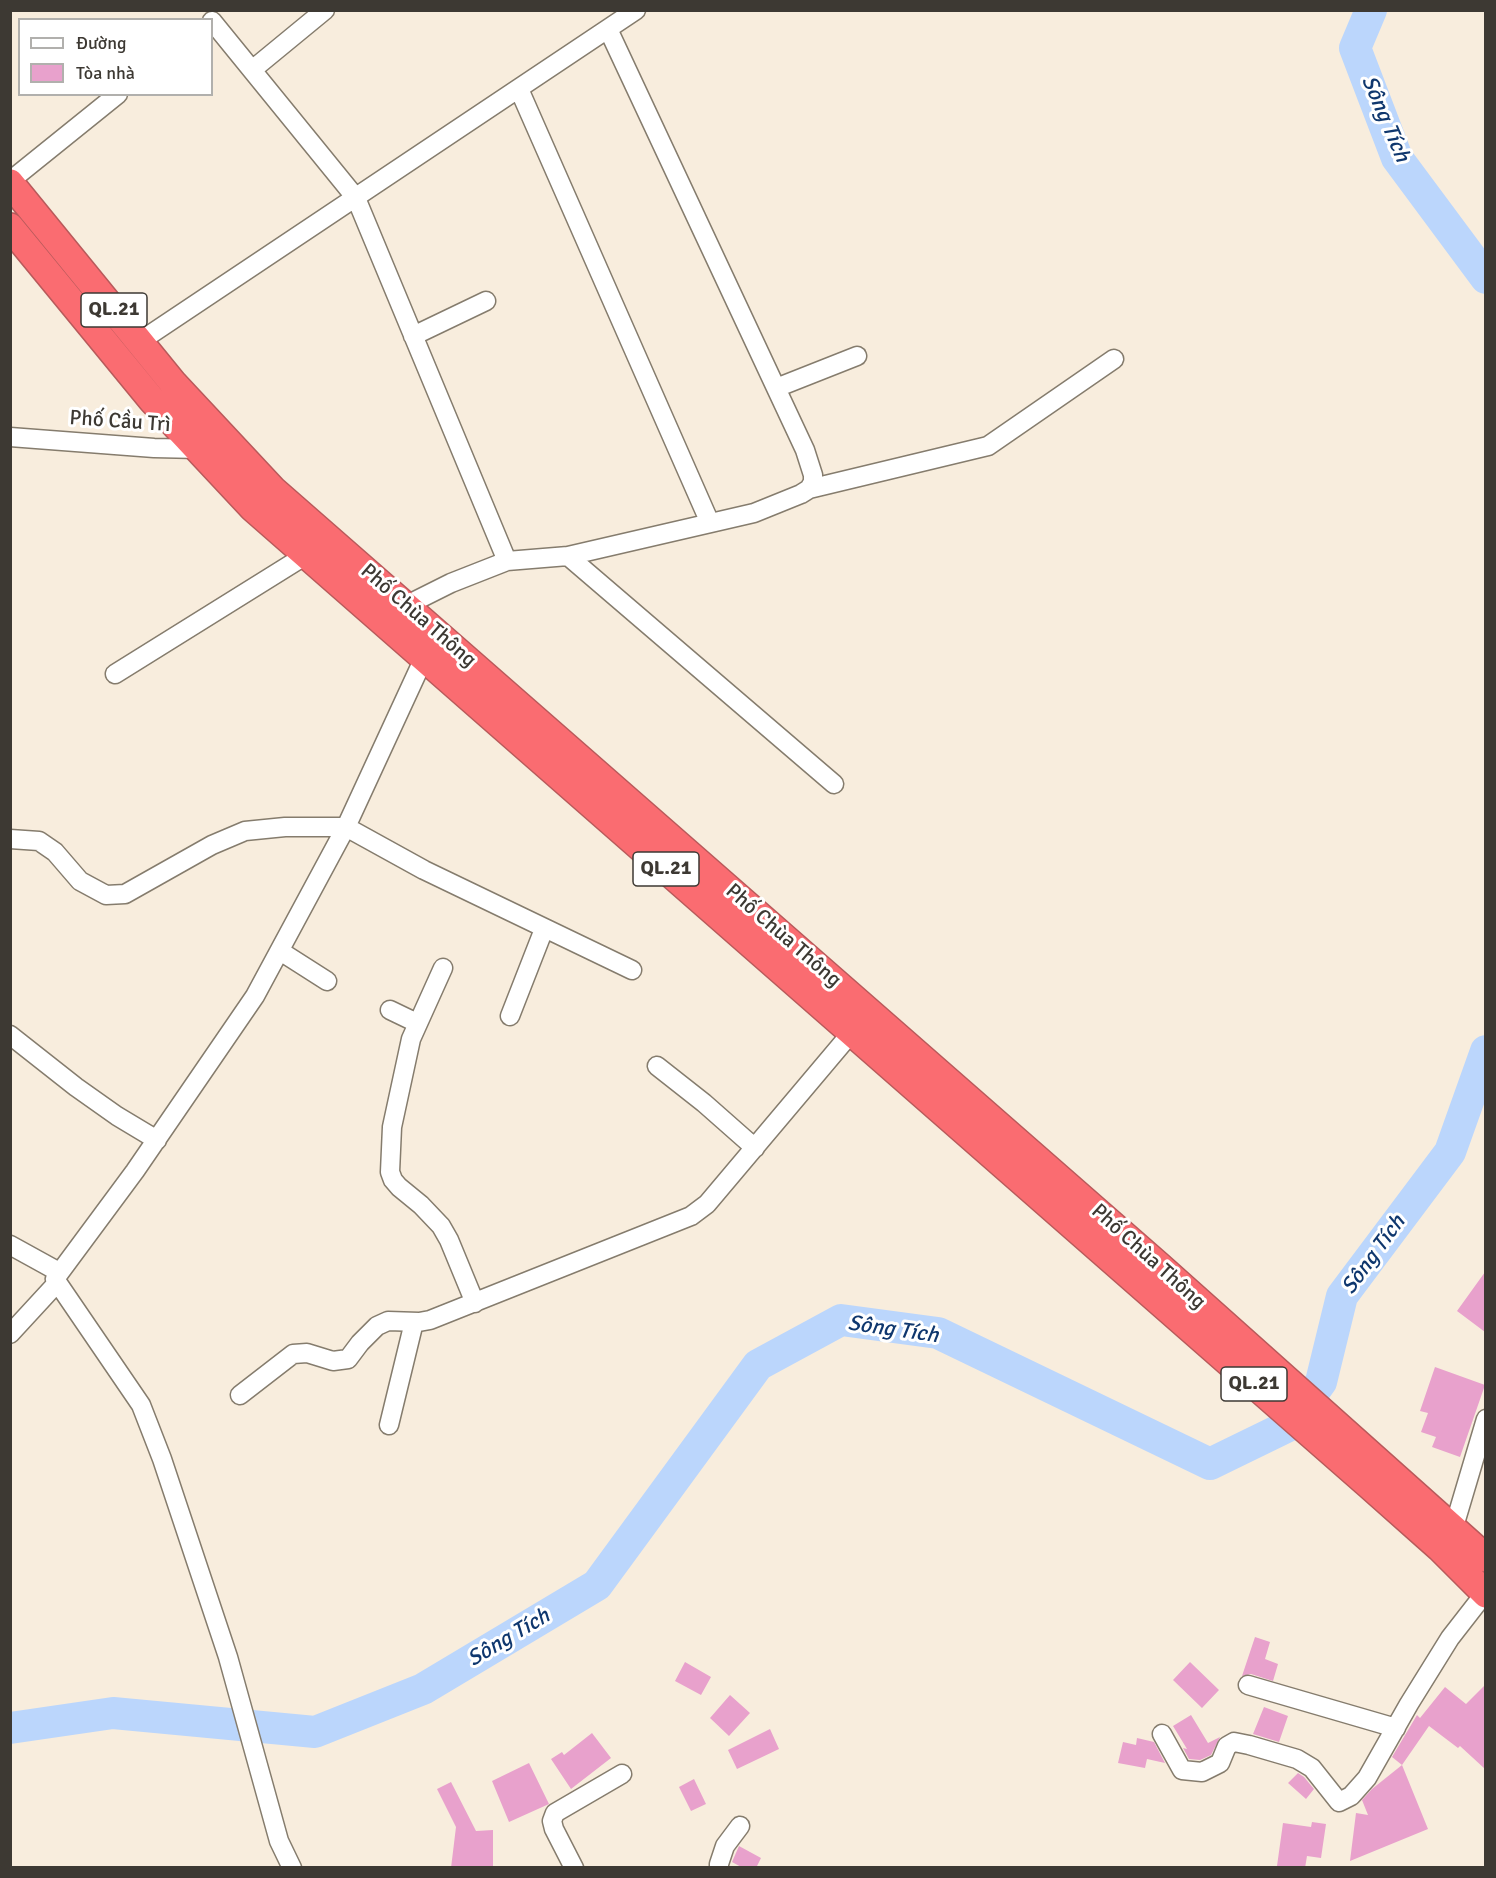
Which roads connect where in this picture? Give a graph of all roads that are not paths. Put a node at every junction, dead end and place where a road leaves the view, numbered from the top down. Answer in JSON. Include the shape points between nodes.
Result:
{"nodes":[{"id":1,"x":325,"y":10,"type":"edge"},
{"id":2,"x":636,"y":10,"type":"edge"},
{"id":3,"x":213,"y":22,"type":"edge"},
{"id":4,"x":608,"y":29,"type":"junction"},
{"id":5,"x":252,"y":70,"type":"junction"},
{"id":6,"x":519,"y":89,"type":"junction"},
{"id":7,"x":116,"y":96,"type":"edge"},
{"id":8,"x":10,"y":182,"type":"edge"},
{"id":9,"x":356,"y":198,"type":"junction"},
{"id":10,"x":10,"y":227,"type":"edge"},
{"id":11,"x":486,"y":301,"type":"dead end"},
{"id":12,"x":413,"y":336,"type":"junction"},
{"id":13,"x":139,"y":342,"type":"junction"},
{"id":14,"x":857,"y":356,"type":"dead end"},
{"id":15,"x":1114,"y":359,"type":"dead end"},
{"id":16,"x":776,"y":388,"type":"junction"},
{"id":17,"x":221,"y":433,"type":"junction"},
{"id":18,"x":10,"y":437,"type":"edge"},
{"id":19,"x":199,"y":449,"type":"junction"},
{"id":20,"x":809,"y":489,"type":"junction"},
{"id":21,"x":710,"y":523,"type":"junction"},
{"id":22,"x":306,"y":555,"type":"junction"},
{"id":23,"x":568,"y":556,"type":"junction"},
{"id":24,"x":507,"y":561,"type":"junction"},
{"id":25,"x":405,"y":606,"type":"junction"},
{"id":26,"x":424,"y":658,"type":"junction"},
{"id":27,"x":115,"y":674,"type":"dead end"},
{"id":28,"x":834,"y":784,"type":"dead end"},
{"id":29,"x":346,"y":827,"type":"junction"},
{"id":30,"x":10,"y":839,"type":"edge"},
{"id":31,"x":544,"y":929,"type":"junction"},
{"id":32,"x":280,"y":951,"type":"junction"},
{"id":33,"x":443,"y":968,"type":"dead end"},
{"id":34,"x":632,"y":970,"type":"dead end"},
{"id":35,"x":327,"y":981,"type":"dead end"},
{"id":36,"x":390,"y":1010,"type":"dead end"},
{"id":37,"x":510,"y":1016,"type":"dead end"},
{"id":38,"x":417,"y":1023,"type":"junction"},
{"id":39,"x":852,"y":1032,"type":"junction"},
{"id":40,"x":10,"y":1035,"type":"edge"},
{"id":41,"x":657,"y":1066,"type":"dead end"},
{"id":42,"x":157,"y":1140,"type":"junction"},
{"id":43,"x":754,"y":1148,"type":"junction"},
{"id":44,"x":10,"y":1245,"type":"edge"},
{"id":45,"x":58,"y":1277,"type":"junction"},
{"id":46,"x":474,"y":1303,"type":"junction"},
{"id":47,"x":414,"y":1322,"type":"junction"},
{"id":48,"x":10,"y":1334,"type":"edge"},
{"id":49,"x":240,"y":1395,"type":"dead end"},
{"id":50,"x":1485,"y":1419,"type":"edge"},
{"id":51,"x":389,"y":1425,"type":"dead end"},
{"id":52,"x":1377,"y":1477,"type":"junction"},
{"id":53,"x":1447,"y":1539,"type":"junction"},
{"id":54,"x":1485,"y":1558,"type":"edge"},
{"id":55,"x":1485,"y":1594,"type":"edge"},
{"id":56,"x":1248,"y":1685,"type":"dead end"},
{"id":57,"x":1396,"y":1728,"type":"junction"},
{"id":58,"x":1162,"y":1734,"type":"dead end"},
{"id":59,"x":622,"y":1774,"type":"dead end"},
{"id":60,"x":740,"y":1826,"type":"dead end"},
{"id":61,"x":292,"y":1868,"type":"edge"},
{"id":62,"x":574,"y":1868,"type":"edge"},
{"id":63,"x":719,"y":1868,"type":"edge"}],
"edges":[{"from":1,"to":5,"type":"street"},
{"from":2,"to":4,"type":"street"},
{"from":3,"to":5,"type":"street"},
{"from":4,"to":6,"type":"street"},
{"from":4,"to":16,"type":"street"},
{"from":5,"to":9,"type":"street"},
{"from":6,"to":9,"type":"street"},
{"from":6,"to":21,"type":"street"},
{"from":7,"to":8,"type":"street"},
{"from":8,"to":13,"type":"highway","name":"Phố Chùa Thông","number":"QL.21"},
{"from":9,"to":12,"type":"street"},
{"from":9,"to":13,"type":"street"},
{"from":10,"to":19,"type":"highway","name":"Phố Chùa Thông","number":"QL.21","via":[[152,400]]},
{"from":11,"to":12,"type":"street"},
{"from":12,"to":24,"type":"street"},
{"from":13,"to":17,"type":"highway","name":"Phố Chùa Thông","number":"QL.21"},
{"from":14,"to":16,"type":"street"},
{"from":15,"to":20,"type":"street","via":[[988,447]]},
{"from":16,"to":20,"type":"street","via":[[805,450],[813,475]]},
{"from":17,"to":19,"type":"street","name":"Phố Cầu Trì"},
{"from":17,"to":25,"type":"highway","name":"Phố Chùa Thông","number":"QL.21","via":[[273,490]]},
{"from":18,"to":19,"type":"street","name":"Phố Cầu Trì"},
{"from":19,"to":22,"type":"highway","name":"Phố Chùa Thông","number":"QL.21","via":[[253,508]]},
{"from":20,"to":21,"type":"street","via":[[754,513]]},
{"from":21,"to":23,"type":"street"},
{"from":22,"to":26,"type":"highway","name":"Phố Chùa Thông","number":"QL.21"},
{"from":22,"to":27,"type":"street"},
{"from":23,"to":24,"type":"street"},
{"from":23,"to":28,"type":"street"},
{"from":24,"to":25,"type":"street"},
{"from":25,"to":52,"type":"highway","name":"Phố Chùa Thông","number":"QL.21","via":[[1159,1266]]},
{"from":26,"to":29,"type":"street"},
{"from":26,"to":39,"type":"highway","name":"Phố Chùa Thông","number":"QL.21"},
{"from":29,"to":30,"type":"street","via":[[245,831],[125,894],[105,895],[80,881],[55,852],[39,841]]},
{"from":29,"to":31,"type":"street"},
{"from":29,"to":32,"type":"street"},
{"from":31,"to":34,"type":"street"},
{"from":31,"to":37,"type":"street"},
{"from":32,"to":35,"type":"street"},
{"from":32,"to":42,"type":"street","via":[[255,996]]},
{"from":33,"to":38,"type":"street"},
{"from":36,"to":38,"type":"street"},
{"from":38,"to":46,"type":"street","via":[[392,1127],[390,1172],[393,1180],[441,1226]]},
{"from":39,"to":43,"type":"street"},
{"from":39,"to":52,"type":"highway","name":"Phố Chùa Thông","number":"QL.21","via":[[1139,1284]]},
{"from":40,"to":42,"type":"street","via":[[84,1093]]},
{"from":41,"to":43,"type":"street"},
{"from":42,"to":45,"type":"street"},
{"from":43,"to":46,"type":"street","via":[[707,1204],[691,1216]]},
{"from":44,"to":45,"type":"street"},
{"from":45,"to":48,"type":"street"},
{"from":45,"to":61,"type":"street","via":[[141,1405],[228,1657],[279,1842]]},
{"from":46,"to":47,"type":"street"},
{"from":47,"to":49,"type":"street","via":[[388,1321],[377,1326],[348,1359],[333,1361],[307,1353],[293,1354]]},
{"from":47,"to":51,"type":"street"},
{"from":50,"to":53,"type":"street"},
{"from":52,"to":53,"type":"highway","name":"Phố Chùa Thông","number":"QL.21"},
{"from":53,"to":54,"type":"highway","name":"Phố Chùa Thông","number":"QL.21"},
{"from":53,"to":55,"type":"highway","name":"Phố Chùa Thông","number":"QL.21"},
{"from":55,"to":57,"type":"street","via":[[1450,1638]]},
{"from":56,"to":57,"type":"street"},
{"from":57,"to":58,"type":"street","via":[[1367,1778],[1351,1796],[1339,1802],[1312,1768],[1297,1759],[1249,1745],[1234,1742],[1227,1746],[1220,1763],[1202,1772],[1182,1770]]},
{"from":59,"to":62,"type":"street","via":[[555,1813],[554,1829]]},
{"from":60,"to":63,"type":"street","via":[[725,1846]]}]}
